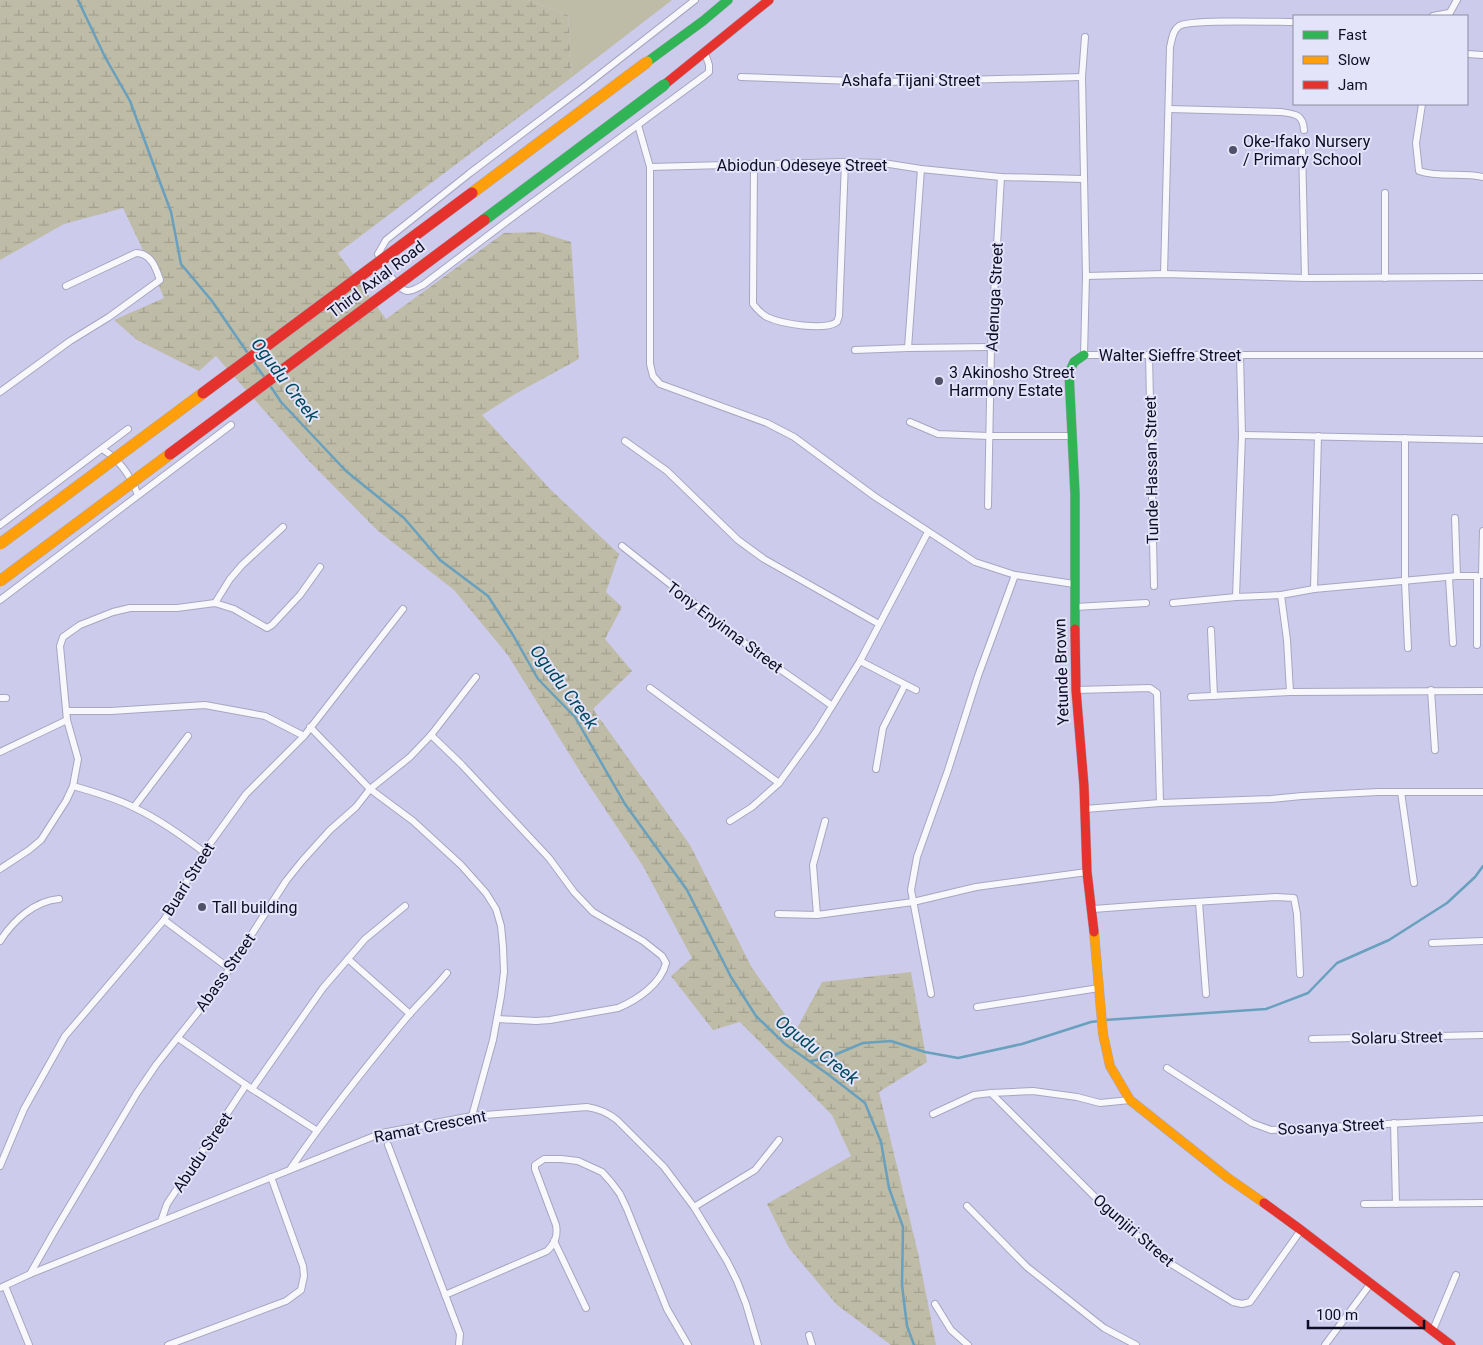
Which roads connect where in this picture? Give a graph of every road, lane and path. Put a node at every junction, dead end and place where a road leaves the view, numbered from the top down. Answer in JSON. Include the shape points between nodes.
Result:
{"nodes":[{"id":1,"x":695,"y":0,"type":"edge"},
{"id":2,"x":710,"y":0,"type":"edge"},
{"id":3,"x":728,"y":0,"type":"edge"},
{"id":4,"x":769,"y":0,"type":"edge"},
{"id":5,"x":1457,"y":0,"type":"edge"},
{"id":6,"x":712,"y":14,"type":"junction"},
{"id":7,"x":1448,"y":15,"type":"edge"},
{"id":8,"x":1293,"y":22,"type":"edge"},
{"id":9,"x":1085,"y":37,"type":"dead end"},
{"id":10,"x":705,"y":53,"type":"junction"},
{"id":11,"x":1468,"y":54,"type":"edge"},
{"id":12,"x":1483,"y":55,"type":"edge"},
{"id":13,"x":741,"y":76,"type":"dead end"},
{"id":14,"x":1082,"y":77,"type":"junction"},
{"id":15,"x":1422,"y":105,"type":"edge"},
{"id":16,"x":1169,"y":109,"type":"junction"},
{"id":17,"x":638,"y":125,"type":"junction"},
{"id":18,"x":1304,"y":130,"type":"dead end"},
{"id":19,"x":1302,"y":146,"type":"dead end"},
{"id":20,"x":845,"y":162,"type":"junction"},
{"id":21,"x":754,"y":164,"type":"junction"},
{"id":22,"x":650,"y":167,"type":"junction"},
{"id":23,"x":921,"y":169,"type":"junction"},
{"id":24,"x":1001,"y":177,"type":"junction"},
{"id":25,"x":1483,"y":177,"type":"edge"},
{"id":26,"x":1083,"y":178,"type":"junction"},
{"id":27,"x":1385,"y":193,"type":"dead end"},
{"id":28,"x":1164,"y":274,"type":"junction"},
{"id":29,"x":1086,"y":276,"type":"junction"},
{"id":30,"x":1483,"y":277,"type":"edge"},
{"id":31,"x":1305,"y":278,"type":"junction"},
{"id":32,"x":1385,"y":278,"type":"junction"},
{"id":33,"x":66,"y":286,"type":"dead end"},
{"id":34,"x":991,"y":347,"type":"junction"},
{"id":35,"x":908,"y":348,"type":"junction"},
{"id":36,"x":855,"y":350,"type":"dead end"},
{"id":37,"x":1084,"y":355,"type":"junction"},
{"id":38,"x":1148,"y":355,"type":"junction"},
{"id":39,"x":1240,"y":355,"type":"junction"},
{"id":40,"x":1483,"y":355,"type":"edge"},
{"id":41,"x":0,"y":392,"type":"edge"},
{"id":42,"x":910,"y":422,"type":"dead end"},
{"id":43,"x":231,"y":425,"type":"dead end"},
{"id":44,"x":128,"y":430,"type":"dead end"},
{"id":45,"x":1242,"y":435,"type":"junction"},
{"id":46,"x":989,"y":436,"type":"junction"},
{"id":47,"x":1071,"y":436,"type":"junction"},
{"id":48,"x":1318,"y":436,"type":"junction"},
{"id":49,"x":1405,"y":438,"type":"junction"},
{"id":50,"x":1483,"y":440,"type":"edge"},
{"id":51,"x":625,"y":441,"type":"dead end"},
{"id":52,"x":102,"y":449,"type":"junction"},
{"id":53,"x":138,"y":495,"type":"junction"},
{"id":54,"x":988,"y":506,"type":"dead end"},
{"id":55,"x":1455,"y":518,"type":"dead end"},
{"id":56,"x":0,"y":525,"type":"edge"},
{"id":57,"x":283,"y":527,"type":"dead end"},
{"id":58,"x":1483,"y":531,"type":"edge"},
{"id":59,"x":928,"y":532,"type":"junction"},
{"id":60,"x":0,"y":544,"type":"edge"},
{"id":61,"x":622,"y":546,"type":"dead end"},
{"id":62,"x":320,"y":567,"type":"dead end"},
{"id":63,"x":1015,"y":575,"type":"junction"},
{"id":64,"x":1481,"y":575,"type":"edge"},
{"id":65,"x":1457,"y":576,"type":"junction"},
{"id":66,"x":1449,"y":578,"type":"junction"},
{"id":67,"x":0,"y":581,"type":"edge"},
{"id":68,"x":1405,"y":582,"type":"junction"},
{"id":69,"x":1074,"y":584,"type":"junction"},
{"id":70,"x":1154,"y":586,"type":"dead end"},
{"id":71,"x":1314,"y":589,"type":"junction"},
{"id":72,"x":1282,"y":595,"type":"junction"},
{"id":73,"x":1236,"y":597,"type":"junction"},
{"id":74,"x":0,"y":600,"type":"edge"},
{"id":75,"x":215,"y":603,"type":"junction"},
{"id":76,"x":1146,"y":603,"type":"dead end"},
{"id":77,"x":1173,"y":603,"type":"dead end"},
{"id":78,"x":1075,"y":608,"type":"junction"},
{"id":79,"x":403,"y":610,"type":"dead end"},
{"id":80,"x":879,"y":624,"type":"junction"},
{"id":81,"x":1211,"y":630,"type":"dead end"},
{"id":82,"x":1453,"y":643,"type":"dead end"},
{"id":83,"x":1477,"y":645,"type":"dead end"},
{"id":84,"x":1408,"y":648,"type":"dead end"},
{"id":85,"x":860,"y":661,"type":"junction"},
{"id":86,"x":476,"y":677,"type":"dead end"},
{"id":87,"x":905,"y":684,"type":"junction"},
{"id":88,"x":650,"y":688,"type":"dead end"},
{"id":89,"x":916,"y":690,"type":"dead end"},
{"id":90,"x":1076,"y":690,"type":"junction"},
{"id":91,"x":1431,"y":690,"type":"junction"},
{"id":92,"x":1483,"y":691,"type":"edge"},
{"id":93,"x":1290,"y":692,"type":"junction"},
{"id":94,"x":1214,"y":696,"type":"junction"},
{"id":95,"x":1191,"y":697,"type":"dead end"},
{"id":96,"x":831,"y":705,"type":"junction"},
{"id":97,"x":66,"y":711,"type":"junction"},
{"id":98,"x":67,"y":720,"type":"junction"},
{"id":99,"x":310,"y":727,"type":"junction"},
{"id":100,"x":188,"y":736,"type":"dead end"},
{"id":101,"x":304,"y":736,"type":"junction"},
{"id":102,"x":431,"y":736,"type":"junction"},
{"id":103,"x":1435,"y":750,"type":"dead end"},
{"id":104,"x":0,"y":752,"type":"edge"},
{"id":105,"x":876,"y":769,"type":"dead end"},
{"id":106,"x":779,"y":783,"type":"junction"},
{"id":107,"x":73,"y":786,"type":"junction"},
{"id":108,"x":370,"y":789,"type":"junction"},
{"id":109,"x":1401,"y":792,"type":"junction"},
{"id":110,"x":1483,"y":792,"type":"edge"},
{"id":111,"x":1160,"y":803,"type":"junction"},
{"id":112,"x":134,"y":807,"type":"junction"},
{"id":113,"x":1086,"y":810,"type":"junction"},
{"id":114,"x":730,"y":821,"type":"dead end"},
{"id":115,"x":825,"y":821,"type":"dead end"},
{"id":116,"x":204,"y":852,"type":"junction"},
{"id":117,"x":0,"y":869,"type":"edge"},
{"id":118,"x":1087,"y":872,"type":"junction"},
{"id":119,"x":1414,"y":883,"type":"dead end"},
{"id":120,"x":59,"y":899,"type":"dead end"},
{"id":121,"x":913,"y":902,"type":"junction"},
{"id":122,"x":1200,"y":902,"type":"junction"},
{"id":123,"x":404,"y":906,"type":"dead end"},
{"id":124,"x":1093,"y":910,"type":"junction"},
{"id":125,"x":778,"y":914,"type":"dead end"},
{"id":126,"x":817,"y":915,"type":"junction"},
{"id":127,"x":164,"y":920,"type":"junction"},
{"id":128,"x":0,"y":941,"type":"edge"},
{"id":129,"x":1483,"y":942,"type":"edge"},
{"id":130,"x":1432,"y":943,"type":"dead end"},
{"id":131,"x":348,"y":958,"type":"junction"},
{"id":132,"x":230,"y":969,"type":"junction"},
{"id":133,"x":447,"y":973,"type":"dead end"},
{"id":134,"x":1300,"y":974,"type":"dead end"},
{"id":135,"x":1099,"y":992,"type":"junction"},
{"id":136,"x":931,"y":994,"type":"dead end"},
{"id":137,"x":1206,"y":994,"type":"dead end"},
{"id":138,"x":977,"y":1007,"type":"dead end"},
{"id":139,"x":410,"y":1014,"type":"junction"},
{"id":140,"x":498,"y":1019,"type":"junction"},
{"id":141,"x":1483,"y":1035,"type":"edge"},
{"id":142,"x":178,"y":1038,"type":"junction"},
{"id":143,"x":1312,"y":1039,"type":"dead end"},
{"id":144,"x":1167,"y":1068,"type":"dead end"},
{"id":145,"x":249,"y":1087,"type":"junction"},
{"id":146,"x":991,"y":1093,"type":"junction"},
{"id":147,"x":1130,"y":1100,"type":"junction"},
{"id":148,"x":933,"y":1114,"type":"dead end"},
{"id":149,"x":472,"y":1116,"type":"junction"},
{"id":150,"x":1483,"y":1119,"type":"edge"},
{"id":151,"x":1394,"y":1123,"type":"junction"},
{"id":152,"x":316,"y":1130,"type":"junction"},
{"id":153,"x":779,"y":1140,"type":"dead end"},
{"id":154,"x":388,"y":1145,"type":"dead end"},
{"id":155,"x":0,"y":1166,"type":"edge"},
{"id":156,"x":290,"y":1169,"type":"junction"},
{"id":157,"x":271,"y":1177,"type":"junction"},
{"id":158,"x":1483,"y":1202,"type":"edge"},
{"id":159,"x":1364,"y":1204,"type":"dead end"},
{"id":160,"x":1396,"y":1204,"type":"junction"},
{"id":161,"x":967,"y":1206,"type":"dead end"},
{"id":162,"x":694,"y":1208,"type":"junction"},
{"id":163,"x":161,"y":1221,"type":"junction"},
{"id":164,"x":1301,"y":1230,"type":"junction"},
{"id":165,"x":554,"y":1241,"type":"junction"},
{"id":166,"x":30,"y":1274,"type":"junction"},
{"id":167,"x":1456,"y":1275,"type":"dead end"},
{"id":168,"x":1371,"y":1283,"type":"junction"},
{"id":169,"x":3,"y":1287,"type":"edge"},
{"id":170,"x":445,"y":1295,"type":"junction"},
{"id":171,"x":935,"y":1304,"type":"dead end"},
{"id":172,"x":586,"y":1308,"type":"dead end"},
{"id":173,"x":1433,"y":1330,"type":"junction"},
{"id":174,"x":809,"y":1336,"type":"dead end"},
{"id":175,"x":29,"y":1345,"type":"edge"},
{"id":176,"x":168,"y":1345,"type":"edge"},
{"id":177,"x":459,"y":1345,"type":"edge"},
{"id":178,"x":688,"y":1345,"type":"edge"},
{"id":179,"x":758,"y":1345,"type":"edge"},
{"id":180,"x":812,"y":1345,"type":"edge"},
{"id":181,"x":968,"y":1345,"type":"edge"},
{"id":182,"x":1136,"y":1345,"type":"edge"},
{"id":183,"x":1325,"y":1345,"type":"edge"},
{"id":184,"x":1451,"y":1345,"type":"edge"}],
"edges":[{"from":1,"to":17,"type":"street","via":[[386,240],[378,254],[383,265],[404,290],[423,285]]},
{"from":2,"to":6,"type":"main road"},
{"from":3,"to":6,"type":"main road","name":"Third Axial Road"},
{"from":4,"to":10,"type":"main road","name":"Third Axial Road"},
{"from":5,"to":7,"type":"street"},
{"from":6,"to":60,"type":"main road","name":"Third Axial Road","bridge":true},
{"from":8,"to":16,"type":"street","via":[[1221,22],[1183,24],[1176,28],[1170,47]]},
{"from":9,"to":14,"type":"street","name":"Walter Sieffre Street"},
{"from":10,"to":17,"type":"street","via":[[709,72]]},
{"from":10,"to":67,"type":"main road","name":"Third Axial Road","bridge":true},
{"from":11,"to":12,"type":"street"},
{"from":13,"to":14,"type":"street","name":"Ashafa Tijani Street","via":[[882,82]]},
{"from":14,"to":26,"type":"street","name":"Walter Sieffre Street"},
{"from":15,"to":25,"type":"street","via":[[1416,143],[1419,171]]},
{"from":16,"to":18,"type":"street","via":[[1281,112],[1297,115],[1304,122]]},
{"from":16,"to":28,"type":"street"},
{"from":17,"to":22,"type":"street"},
{"from":19,"to":31,"type":"street"},
{"from":20,"to":21,"type":"street","name":"Abiodun Odeseye Street"},
{"from":20,"to":21,"type":"street","via":[[839,316],[832,326],[824,327],[767,317],[753,304]]},
{"from":20,"to":23,"type":"street","name":"Abiodun Odeseye Street"},
{"from":21,"to":22,"type":"street","name":"Abiodun Odeseye Street"},
{"from":22,"to":59,"type":"street","via":[[649,298],[653,376],[660,384],[767,423],[794,437]]},
{"from":23,"to":24,"type":"street","name":"Abiodun Odeseye Street"},
{"from":23,"to":35,"type":"street"},
{"from":24,"to":26,"type":"street","name":"Abiodun Odeseye Street"},
{"from":24,"to":34,"type":"street","name":"Adenuga Street"},
{"from":26,"to":29,"type":"street","name":"Walter Sieffre Street"},
{"from":27,"to":32,"type":"street"},
{"from":28,"to":29,"type":"street"},
{"from":28,"to":31,"type":"street"},
{"from":29,"to":37,"type":"street","name":"Walter Sieffre Street"},
{"from":30,"to":32,"type":"street"},
{"from":31,"to":32,"type":"street"},
{"from":33,"to":41,"type":"street","via":[[136,253],[151,259],[160,280]]},
{"from":34,"to":35,"type":"street"},
{"from":34,"to":46,"type":"street","name":"Adenuga Street"},
{"from":35,"to":36,"type":"street"},
{"from":37,"to":38,"type":"street","name":"Walter Sieffre Street"},
{"from":37,"to":47,"type":"main road","name":"Yetunde Brown","via":[[1076,359],[1069,373]]},
{"from":38,"to":39,"type":"street","name":"Walter Sieffre Street"},
{"from":38,"to":70,"type":"street","name":"Tunde Hassan Street"},
{"from":39,"to":40,"type":"street","name":"Walter Sieffre Street"},
{"from":39,"to":45,"type":"street"},
{"from":42,"to":46,"type":"street","via":[[938,434]]},
{"from":43,"to":53,"type":"street"},
{"from":44,"to":52,"type":"street"},
{"from":45,"to":48,"type":"street"},
{"from":45,"to":73,"type":"street"},
{"from":46,"to":47,"type":"street"},
{"from":46,"to":54,"type":"street","name":"Adenuga Street"},
{"from":47,"to":69,"type":"main road","name":"Yetunde Brown","via":[[1075,494]]},
{"from":48,"to":49,"type":"street"},
{"from":48,"to":71,"type":"street"},
{"from":49,"to":50,"type":"street"},
{"from":49,"to":68,"type":"street"},
{"from":51,"to":80,"type":"street","via":[[667,471],[738,540],[764,559]]},
{"from":52,"to":53,"type":"street","via":[[121,466]]},
{"from":52,"to":56,"type":"street"},
{"from":53,"to":74,"type":"street"},
{"from":55,"to":65,"type":"street"},
{"from":57,"to":75,"type":"street","via":[[242,565]]},
{"from":58,"to":64,"type":"street"},
{"from":59,"to":63,"type":"street","via":[[976,562]]},
{"from":59,"to":80,"type":"street"},
{"from":61,"to":96,"type":"street","name":"Tony Enyinna Street","via":[[761,656]]},
{"from":62,"to":75,"type":"street","via":[[300,595],[267,628],[234,609]]},
{"from":63,"to":69,"type":"street"},
{"from":63,"to":121,"type":"street","via":[[918,857],[911,890]]},
{"from":64,"to":65,"type":"street"},
{"from":64,"to":83,"type":"street"},
{"from":65,"to":66,"type":"street"},
{"from":66,"to":68,"type":"street"},
{"from":66,"to":82,"type":"street"},
{"from":68,"to":71,"type":"street"},
{"from":68,"to":84,"type":"street"},
{"from":69,"to":78,"type":"main road","name":"Yetunde Brown"},
{"from":71,"to":72,"type":"street"},
{"from":72,"to":73,"type":"street"},
{"from":72,"to":93,"type":"street"},
{"from":73,"to":77,"type":"street"},
{"from":75,"to":97,"type":"street","via":[[177,608],[130,608],[96,618],[68,632],[60,646]]},
{"from":76,"to":78,"type":"street"},
{"from":78,"to":90,"type":"main road","name":"Yetunde Brown"},
{"from":79,"to":99,"type":"street","name":"Buari Street"},
{"from":80,"to":85,"type":"street"},
{"from":81,"to":94,"type":"street"},
{"from":85,"to":87,"type":"street"},
{"from":85,"to":96,"type":"street"},
{"from":86,"to":102,"type":"street","name":"Abass Street"},
{"from":87,"to":89,"type":"street"},
{"from":87,"to":105,"type":"street","via":[[883,728]]},
{"from":88,"to":106,"type":"street"},
{"from":90,"to":111,"type":"street","via":[[1150,688],[1158,693]]},
{"from":90,"to":113,"type":"main road","name":"Yetunde Brown"},
{"from":91,"to":92,"type":"street"},
{"from":91,"to":93,"type":"street"},
{"from":91,"to":103,"type":"street"},
{"from":93,"to":94,"type":"street"},
{"from":94,"to":95,"type":"street"},
{"from":96,"to":106,"type":"street"},
{"from":97,"to":98,"type":"street"},
{"from":97,"to":101,"type":"street","via":[[205,705],[265,716]]},
{"from":98,"to":104,"type":"street"},
{"from":98,"to":107,"type":"street","via":[[78,759]]},
{"from":99,"to":101,"type":"street","name":"Buari Street"},
{"from":99,"to":108,"type":"street"},
{"from":100,"to":112,"type":"street"},
{"from":101,"to":116,"type":"street","name":"Buari Street","via":[[246,794]]},
{"from":102,"to":108,"type":"street","name":"Abass Street"},
{"from":102,"to":140,"type":"street","via":[[549,858],[593,912],[643,941],[666,963],[654,983],[618,1008],[536,1021]]},
{"from":106,"to":114,"type":"street"},
{"from":107,"to":112,"type":"street"},
{"from":107,"to":117,"type":"street","via":[[41,840]]},
{"from":108,"to":132,"type":"street","name":"Abass Street","via":[[286,881]]},
{"from":108,"to":140,"type":"street","via":[[441,845],[496,908],[501,926],[504,972]]},
{"from":109,"to":110,"type":"street"},
{"from":109,"to":111,"type":"street"},
{"from":109,"to":119,"type":"street"},
{"from":111,"to":113,"type":"street"},
{"from":112,"to":116,"type":"street"},
{"from":113,"to":118,"type":"main road","name":"Yetunde Brown"},
{"from":115,"to":126,"type":"street","via":[[813,865]]},
{"from":116,"to":127,"type":"street","name":"Buari Street"},
{"from":118,"to":121,"type":"street","via":[[976,887]]},
{"from":118,"to":124,"type":"main road","name":"Yetunde Brown"},
{"from":120,"to":128,"type":"street","via":[[47,900],[30,910],[12,924]]},
{"from":121,"to":126,"type":"street"},
{"from":121,"to":136,"type":"street"},
{"from":122,"to":124,"type":"street"},
{"from":122,"to":134,"type":"street","via":[[1294,898]]},
{"from":122,"to":137,"type":"street"},
{"from":123,"to":131,"type":"street","name":"Abudu Street"},
{"from":124,"to":135,"type":"main road","name":"Yetunde Brown"},
{"from":125,"to":126,"type":"street"},
{"from":127,"to":132,"type":"street"},
{"from":127,"to":155,"type":"street","name":"Buari Street","via":[[65,1036],[24,1109]]},
{"from":129,"to":130,"type":"street"},
{"from":131,"to":139,"type":"street"},
{"from":131,"to":145,"type":"street","name":"Abudu Street"},
{"from":132,"to":142,"type":"street","name":"Abass Street"},
{"from":133,"to":139,"type":"street"},
{"from":135,"to":138,"type":"street"},
{"from":135,"to":147,"type":"main road","name":"Yetunde Brown","via":[[1110,1066]]},
{"from":139,"to":152,"type":"street"},
{"from":140,"to":149,"type":"street"},
{"from":141,"to":143,"type":"street","name":"Solaru Street"},
{"from":142,"to":145,"type":"street"},
{"from":142,"to":166,"type":"street","name":"Abass Street","via":[[138,1093]]},
{"from":144,"to":151,"type":"street","name":"Sosanya Street","via":[[1252,1124],[1271,1130]]},
{"from":145,"to":152,"type":"street"},
{"from":145,"to":163,"type":"street","name":"Abudu Street","via":[[167,1204]]},
{"from":146,"to":147,"type":"street","via":[[1033,1091],[1100,1103]]},
{"from":146,"to":148,"type":"street","via":[[974,1094]]},
{"from":146,"to":164,"type":"street","name":"Ogunjiri Street","via":[[1111,1213],[1168,1262],[1233,1302],[1250,1302]]},
{"from":147,"to":164,"type":"main road","via":[[1228,1178]]},
{"from":149,"to":156,"type":"street","name":"Ramat Crescent","via":[[382,1133]]},
{"from":149,"to":162,"type":"street","name":"Ramat Crescent","via":[[587,1107],[599,1109],[617,1120],[664,1167]]},
{"from":150,"to":151,"type":"street","name":"Sosanya Street"},
{"from":151,"to":160,"type":"street"},
{"from":152,"to":156,"type":"street"},
{"from":153,"to":162,"type":"street","via":[[755,1170]]},
{"from":154,"to":170,"type":"street"},
{"from":156,"to":157,"type":"street","name":"Ramat Crescent"},
{"from":157,"to":163,"type":"street","name":"Ramat Crescent"},
{"from":157,"to":176,"type":"street","via":[[303,1266],[301,1290],[286,1301]]},
{"from":158,"to":160,"type":"street"},
{"from":159,"to":160,"type":"street"},
{"from":161,"to":182,"type":"street","via":[[1027,1267],[1104,1328]]},
{"from":162,"to":179,"type":"street","name":"Ramat Crescent","via":[[737,1281]]},
{"from":163,"to":166,"type":"street","name":"Ramat Crescent"},
{"from":164,"to":168,"type":"main road"},
{"from":165,"to":170,"type":"street","via":[[540,1256]]},
{"from":165,"to":172,"type":"street"},
{"from":165,"to":178,"type":"street","via":[[558,1232],[535,1165],[544,1159],[561,1159],[592,1166],[602,1172],[620,1194],[667,1309]]},
{"from":166,"to":169,"type":"street","name":"Ramat Crescent"},
{"from":167,"to":173,"type":"street"},
{"from":168,"to":173,"type":"main road"},
{"from":168,"to":183,"type":"street"},
{"from":169,"to":175,"type":"street"},
{"from":170,"to":177,"type":"street","via":[[460,1334]]},
{"from":171,"to":181,"type":"street","via":[[951,1330]]},
{"from":173,"to":184,"type":"main road"},
{"from":174,"to":180,"type":"street"}]}
